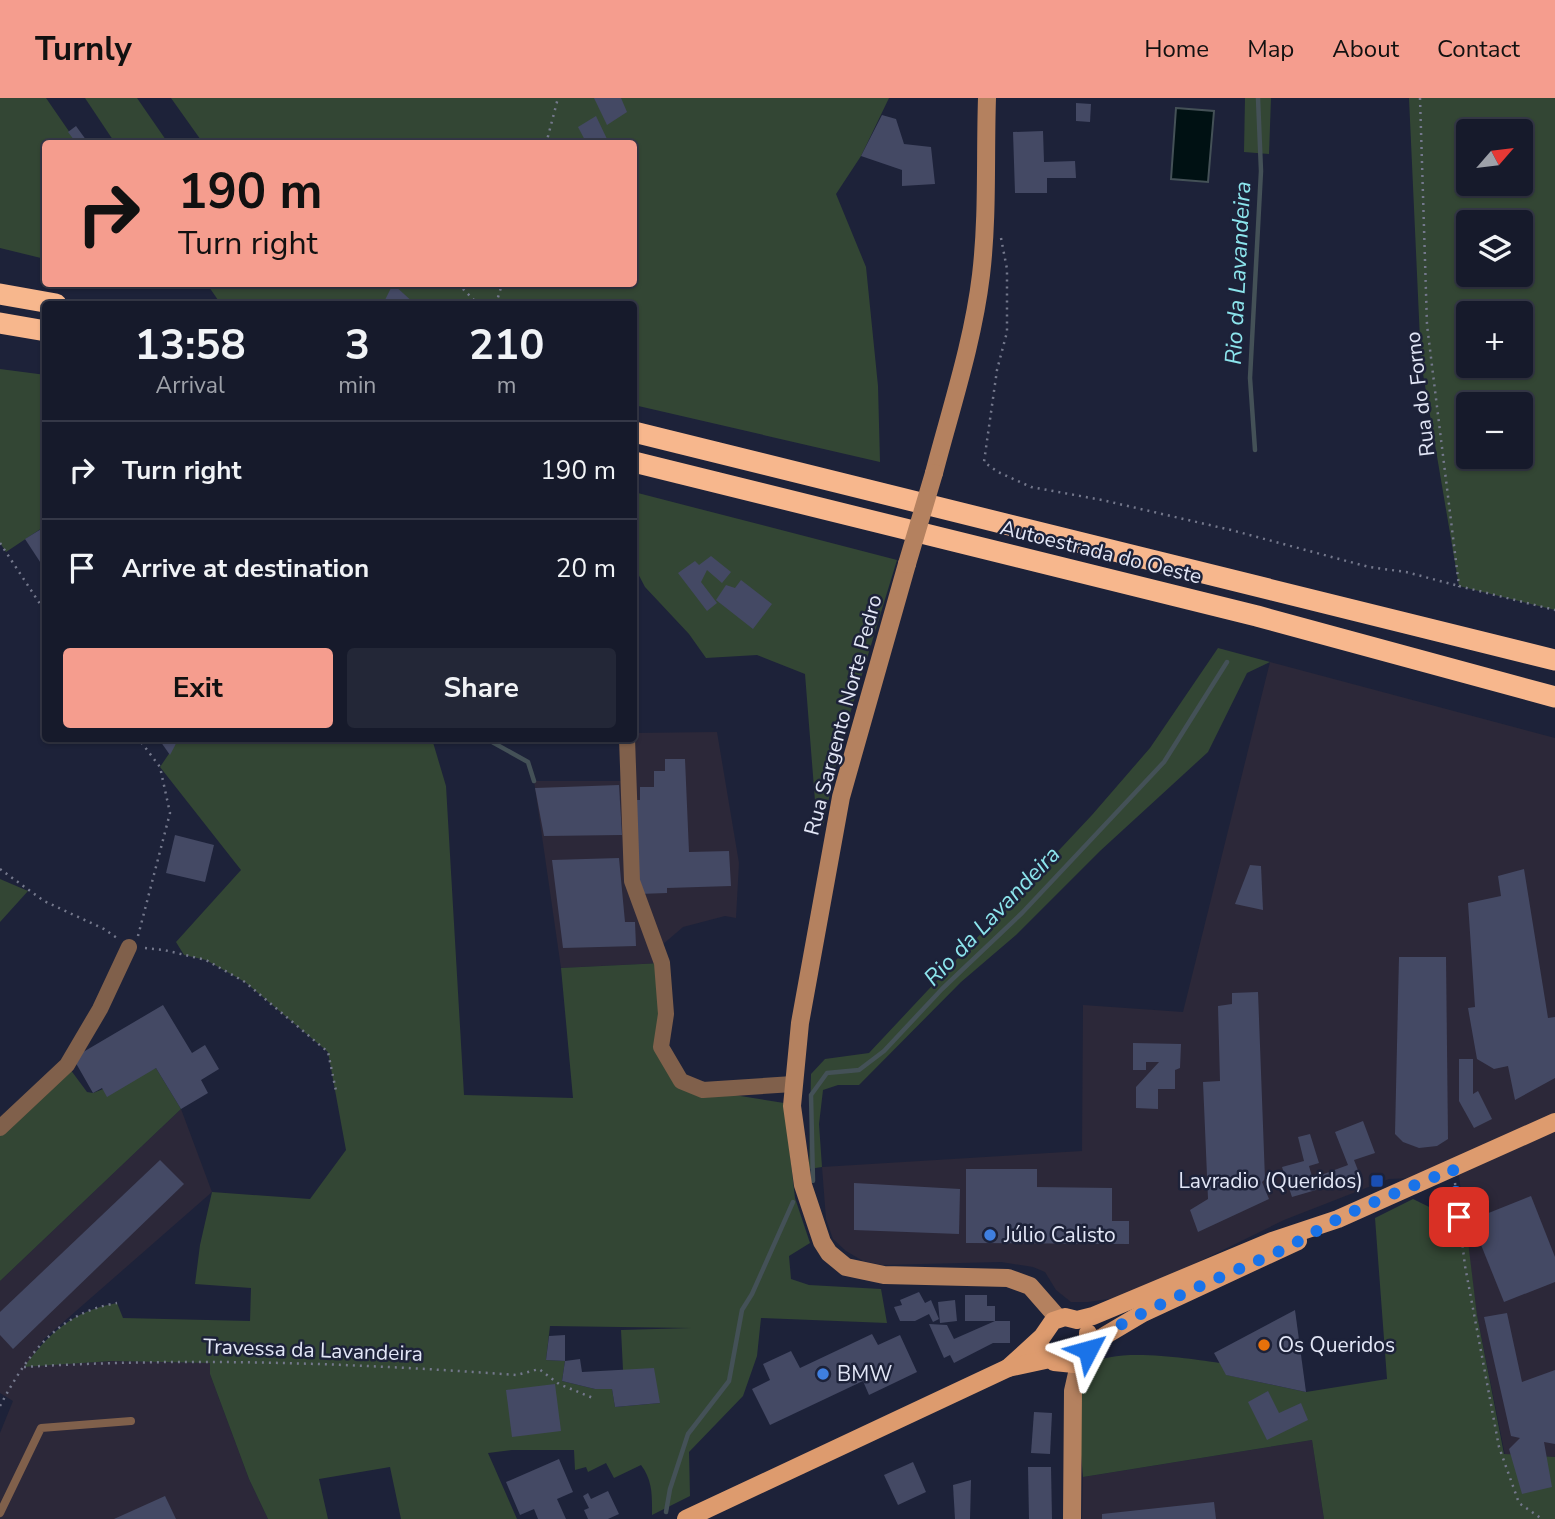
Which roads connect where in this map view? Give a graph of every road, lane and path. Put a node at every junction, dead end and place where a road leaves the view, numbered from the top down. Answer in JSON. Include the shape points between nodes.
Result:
{"nodes":[{"id":1,"x":558,"y":98,"type":"edge"},
{"id":2,"x":987,"y":98,"type":"edge"},
{"id":3,"x":1420,"y":98,"type":"edge"},
{"id":4,"x":547,"y":140,"type":"edge"},
{"id":5,"x":985,"y":232,"type":"junction"},
{"id":6,"x":461,"y":287,"type":"edge"},
{"id":7,"x":0,"y":294,"type":"edge"},
{"id":8,"x":475,"y":301,"type":"edge"},
{"id":9,"x":42,"y":302,"type":"edge"},
{"id":10,"x":0,"y":323,"type":"edge"},
{"id":11,"x":42,"y":330,"type":"edge"},
{"id":12,"x":637,"y":433,"type":"edge"},
{"id":13,"x":637,"y":463,"type":"edge"},
{"id":14,"x":0,"y":543,"type":"edge"},
{"id":15,"x":1459,"y":586,"type":"junction"},
{"id":16,"x":42,"y":608,"type":"edge"},
{"id":17,"x":1555,"y":610,"type":"edge"},
{"id":18,"x":1555,"y":660,"type":"edge"},
{"id":19,"x":1555,"y":697,"type":"edge"},
{"id":20,"x":141,"y":742,"type":"edge"},
{"id":21,"x":627,"y":742,"type":"edge"},
{"id":22,"x":0,"y":869,"type":"edge"},
{"id":23,"x":130,"y":947,"type":"junction"},
{"id":24,"x":793,"y":1084,"type":"junction"},
{"id":25,"x":336,"y":1091,"type":"dead end"},
{"id":26,"x":1555,"y":1122,"type":"edge"},
{"id":27,"x":0,"y":1128,"type":"edge"},
{"id":28,"x":1453,"y":1169,"type":"junction"},
{"id":29,"x":1183,"y":1286,"type":"junction"},
{"id":30,"x":117,"y":1303,"type":"dead end"},
{"id":31,"x":1077,"y":1320,"type":"junction"},
{"id":32,"x":1048,"y":1329,"type":"junction"},
{"id":33,"x":1085,"y":1352,"type":"junction"},
{"id":34,"x":1054,"y":1362,"type":"junction"},
{"id":35,"x":24,"y":1367,"type":"junction"},
{"id":36,"x":1008,"y":1368,"type":"junction"},
{"id":37,"x":1073,"y":1391,"type":"junction"},
{"id":38,"x":593,"y":1398,"type":"dead end"},
{"id":39,"x":0,"y":1406,"type":"edge"},
{"id":40,"x":131,"y":1421,"type":"dead end"},
{"id":41,"x":0,"y":1513,"type":"edge"},
{"id":42,"x":706,"y":1515,"type":"edge"},
{"id":43,"x":686,"y":1519,"type":"edge"},
{"id":44,"x":1072,"y":1519,"type":"edge"},
{"id":45,"x":1542,"y":1519,"type":"edge"}],
"edges":[{"from":1,"to":4,"type":"path"},
{"from":2,"to":5,"type":"street","name":"Rua Sargento Norte Pedro"},
{"from":3,"to":15,"type":"path","name":"Rua do Forno","via":[[1427,325]]},
{"from":5,"to":15,"type":"path","via":[[1001,239],[1007,269],[1007,332],[984,462],[1031,487]]},
{"from":5,"to":24,"type":"street","name":"Rua Sargento Norte Pedro","bridge":true,"via":[[972,328],[841,797]]},
{"from":6,"to":8,"type":"path"},
{"from":7,"to":9,"type":"highway"},
{"from":10,"to":11,"type":"highway"},
{"from":12,"to":18,"type":"highway","name":"Autoestrada do Oeste"},
{"from":13,"to":19,"type":"highway","name":"Autoestrada do Oeste","via":[[1270,619]]},
{"from":14,"to":16,"type":"path"},
{"from":15,"to":17,"type":"path"},
{"from":20,"to":23,"type":"path","via":[[160,767],[170,813],[140,933]]},
{"from":21,"to":24,"type":"street","via":[[632,881],[662,962],[666,1014],[661,1047],[681,1081],[703,1090]]},
{"from":22,"to":23,"type":"path","via":[[44,901],[104,929]]},
{"from":23,"to":25,"type":"path","via":[[206,960],[245,982],[328,1052]]},
{"from":23,"to":27,"type":"street","via":[[67,1065]]},
{"from":24,"to":32,"type":"street","name":"Rua Sargento Norte Pedro","via":[[794,1130],[803,1185],[822,1242],[838,1261],[884,1275],[1020,1281],[1037,1292]]},
{"from":26,"to":28,"type":"main road"},
{"from":28,"to":29,"type":"main road","via":[[1338,1219],[1278,1252]]},
{"from":28,"to":45,"type":"path","via":[[1465,1266],[1499,1447],[1520,1503]]},
{"from":29,"to":31,"type":"main road"},
{"from":29,"to":33,"type":"main road"},
{"from":30,"to":35,"type":"path","via":[[96,1307],[65,1323],[44,1339]]},
{"from":31,"to":32,"type":"main road"},
{"from":31,"to":33,"type":"main road","via":[[1087,1331]]},
{"from":32,"to":34,"type":"main road","via":[[1042,1345]]},
{"from":32,"to":36,"type":"main road"},
{"from":33,"to":34,"type":"main road","via":[[1074,1364]]},
{"from":33,"to":37,"type":"street"},
{"from":34,"to":36,"type":"main road"},
{"from":34,"to":37,"type":"street"},
{"from":35,"to":38,"type":"path","name":"Travessa da Lavandeira","via":[[112,1361],[370,1365],[517,1376],[539,1369],[559,1384]]},
{"from":35,"to":39,"type":"path"},
{"from":36,"to":42,"type":"main road"},
{"from":37,"to":44,"type":"street"},
{"from":40,"to":41,"type":"lane","via":[[41,1428]]},
{"from":42,"to":43,"type":"main road"}]}
